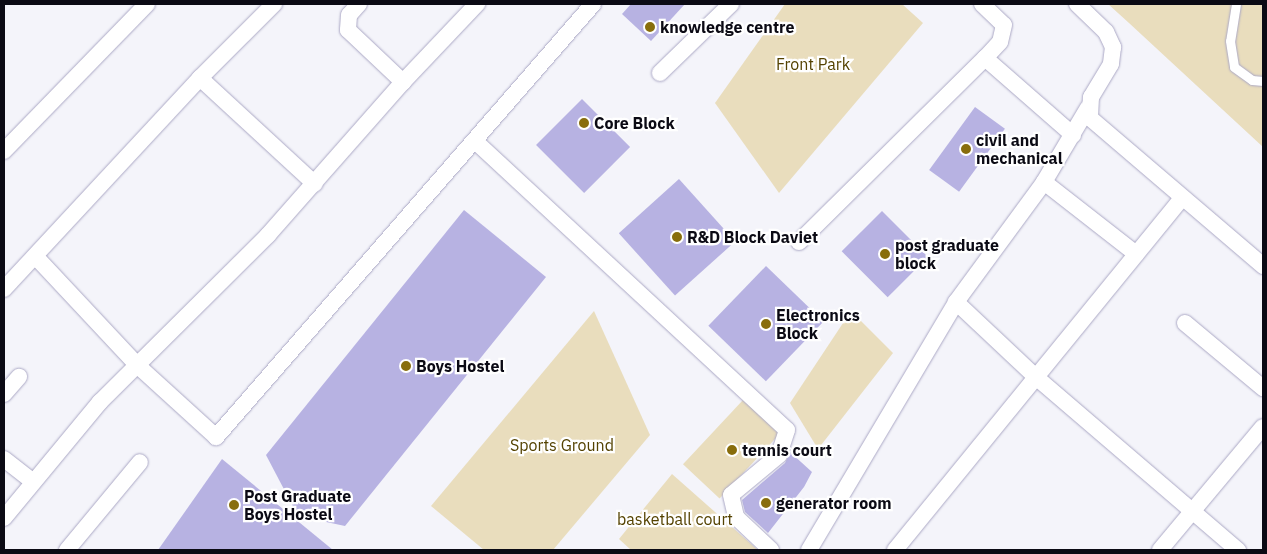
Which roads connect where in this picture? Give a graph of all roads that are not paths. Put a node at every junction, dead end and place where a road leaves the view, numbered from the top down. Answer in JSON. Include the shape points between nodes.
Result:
{"nodes":[{"id":1,"x":147,"y":4,"type":"edge"},
{"id":2,"x":274,"y":4,"type":"edge"},
{"id":3,"x":359,"y":4,"type":"edge"},
{"id":4,"x":477,"y":4,"type":"edge"},
{"id":5,"x":593,"y":4,"type":"edge"},
{"id":6,"x":731,"y":4,"type":"edge"},
{"id":7,"x":982,"y":4,"type":"edge"},
{"id":8,"x":1077,"y":4,"type":"edge"},
{"id":9,"x":1236,"y":4,"type":"edge"},
{"id":10,"x":985,"y":58,"type":"junction"},
{"id":11,"x":660,"y":73,"type":"dead end"},
{"id":12,"x":200,"y":78,"type":"junction"},
{"id":13,"x":403,"y":82,"type":"junction"},
{"id":14,"x":1263,"y":82,"type":"edge"},
{"id":15,"x":1088,"y":108,"type":"junction"},
{"id":16,"x":1073,"y":135,"type":"junction"},
{"id":17,"x":474,"y":141,"type":"junction"},
{"id":18,"x":4,"y":151,"type":"edge"},
{"id":19,"x":1044,"y":182,"type":"junction"},
{"id":20,"x":315,"y":184,"type":"junction"},
{"id":21,"x":1182,"y":198,"type":"junction"},
{"id":22,"x":799,"y":242,"type":"dead end"},
{"id":23,"x":1136,"y":254,"type":"junction"},
{"id":24,"x":36,"y":257,"type":"junction"},
{"id":25,"x":1263,"y":266,"type":"edge"},
{"id":26,"x":4,"y":289,"type":"edge"},
{"id":27,"x":956,"y":302,"type":"junction"},
{"id":28,"x":1185,"y":324,"type":"dead end"},
{"id":29,"x":137,"y":365,"type":"junction"},
{"id":30,"x":19,"y":377,"type":"dead end"},
{"id":31,"x":1037,"y":378,"type":"junction"},
{"id":32,"x":1263,"y":388,"type":"edge"},
{"id":33,"x":4,"y":394,"type":"edge"},
{"id":34,"x":1263,"y":427,"type":"edge"},
{"id":35,"x":4,"y":459,"type":"edge"},
{"id":36,"x":140,"y":462,"type":"dead end"},
{"id":37,"x":33,"y":482,"type":"junction"},
{"id":38,"x":1192,"y":510,"type":"junction"},
{"id":39,"x":4,"y":518,"type":"edge"},
{"id":40,"x":67,"y":550,"type":"edge"},
{"id":41,"x":772,"y":550,"type":"edge"},
{"id":42,"x":809,"y":550,"type":"edge"},
{"id":43,"x":895,"y":550,"type":"edge"},
{"id":44,"x":1160,"y":550,"type":"edge"},
{"id":45,"x":1238,"y":550,"type":"edge"}],
"edges":[{"from":1,"to":18,"type":"street"},
{"from":2,"to":12,"type":"street"},
{"from":3,"to":13,"type":"street","via":[[349,15],[348,30]]},
{"from":4,"to":13,"type":"street"},
{"from":5,"to":17,"type":"street"},
{"from":6,"to":11,"type":"street"},
{"from":7,"to":10,"type":"street","via":[[1004,25],[1000,42]]},
{"from":8,"to":15,"type":"street","via":[[1106,32],[1113,47],[1111,64]]},
{"from":9,"to":14,"type":"lane","via":[[1230,41],[1234,67],[1252,80]]},
{"from":10,"to":16,"type":"street"},
{"from":10,"to":22,"type":"street"},
{"from":12,"to":20,"type":"street"},
{"from":12,"to":24,"type":"street"},
{"from":13,"to":20,"type":"street"},
{"from":15,"to":16,"type":"street"},
{"from":15,"to":21,"type":"street","via":[[1095,125]]},
{"from":16,"to":19,"type":"street"},
{"from":17,"to":29,"type":"street","via":[[216,437]]},
{"from":17,"to":41,"type":"street","via":[[787,430],[779,455],[732,495],[736,517]]},
{"from":19,"to":23,"type":"street"},
{"from":19,"to":27,"type":"street"},
{"from":20,"to":29,"type":"street"},
{"from":21,"to":23,"type":"street"},
{"from":21,"to":25,"type":"street"},
{"from":23,"to":31,"type":"street"},
{"from":24,"to":26,"type":"street"},
{"from":24,"to":29,"type":"street"},
{"from":27,"to":31,"type":"street"},
{"from":27,"to":42,"type":"street"},
{"from":28,"to":32,"type":"street"},
{"from":29,"to":37,"type":"street","via":[[100,402]]},
{"from":30,"to":33,"type":"street"},
{"from":31,"to":38,"type":"street"},
{"from":31,"to":43,"type":"street"},
{"from":34,"to":38,"type":"street"},
{"from":35,"to":37,"type":"street"},
{"from":36,"to":40,"type":"street"},
{"from":37,"to":39,"type":"street"},
{"from":38,"to":44,"type":"street"},
{"from":38,"to":45,"type":"street"}]}
